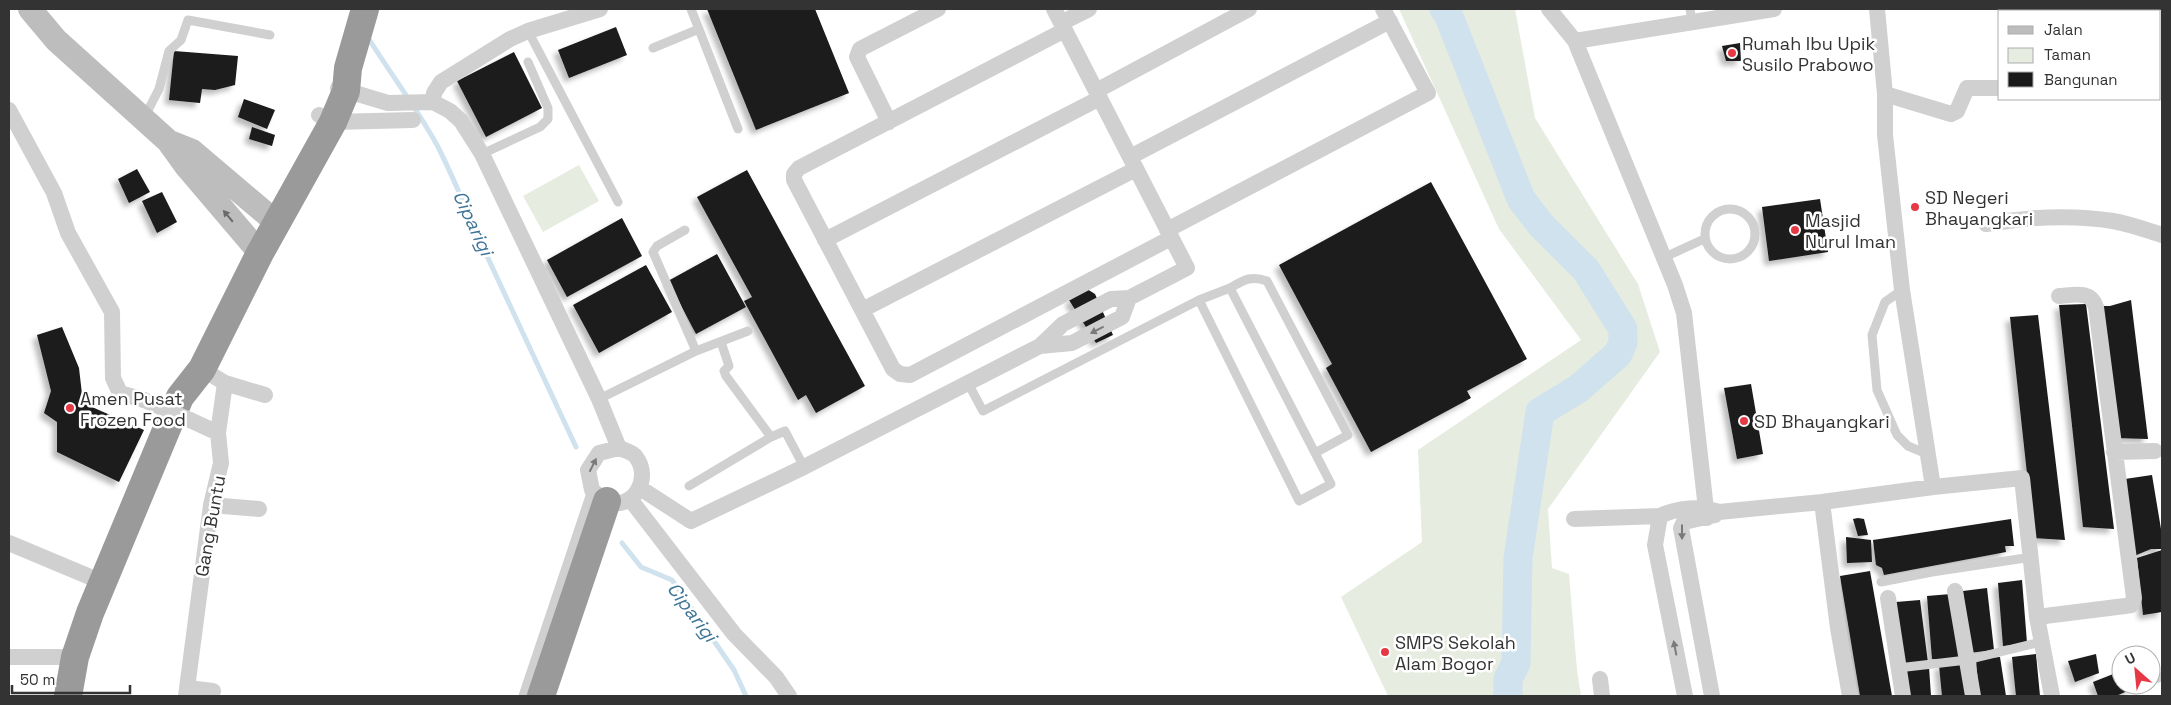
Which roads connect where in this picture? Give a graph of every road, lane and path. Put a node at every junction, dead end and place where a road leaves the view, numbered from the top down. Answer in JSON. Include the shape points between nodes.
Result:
{"nodes":[{"id":1,"x":30,"y":9,"type":"edge"},
{"id":2,"x":365,"y":9,"type":"edge"},
{"id":3,"x":600,"y":9,"type":"edge"},
{"id":4,"x":691,"y":9,"type":"edge"},
{"id":5,"x":938,"y":9,"type":"edge"},
{"id":6,"x":1054,"y":9,"type":"edge"},
{"id":7,"x":1089,"y":9,"type":"edge"},
{"id":8,"x":1249,"y":9,"type":"edge"},
{"id":9,"x":1550,"y":9,"type":"edge"},
{"id":10,"x":1774,"y":9,"type":"edge"},
{"id":11,"x":1877,"y":9,"type":"edge"},
{"id":12,"x":1386,"y":15,"type":"edge"},
{"id":13,"x":1691,"y":15,"type":"edge"},
{"id":14,"x":1063,"y":27,"type":"junction"},
{"id":15,"x":700,"y":28,"type":"junction"},
{"id":16,"x":528,"y":31,"type":"junction"},
{"id":17,"x":270,"y":35,"type":"dead end"},
{"id":18,"x":1575,"y":41,"type":"junction"},
{"id":19,"x":653,"y":48,"type":"dead end"},
{"id":20,"x":528,"y":62,"type":"dead end"},
{"id":21,"x":342,"y":82,"type":"junction"},
{"id":22,"x":1998,"y":88,"type":"edge"},
{"id":23,"x":1884,"y":94,"type":"junction"},
{"id":24,"x":1098,"y":95,"type":"junction"},
{"id":25,"x":431,"y":102,"type":"junction"},
{"id":26,"x":9,"y":110,"type":"edge"},
{"id":27,"x":144,"y":118,"type":"junction"},
{"id":28,"x":326,"y":118,"type":"junction"},
{"id":29,"x":413,"y":120,"type":"dead end"},
{"id":30,"x":890,"y":122,"type":"junction"},
{"id":31,"x":738,"y":129,"type":"dead end"},
{"id":32,"x":168,"y":141,"type":"junction"},
{"id":33,"x":482,"y":154,"type":"junction"},
{"id":34,"x":1133,"y":163,"type":"junction"},
{"id":35,"x":618,"y":202,"type":"dead end"},
{"id":36,"x":271,"y":218,"type":"junction"},
{"id":37,"x":1986,"y":224,"type":"dead end"},
{"id":38,"x":685,"y":230,"type":"dead end"},
{"id":39,"x":1169,"y":234,"type":"junction"},
{"id":40,"x":2162,"y":235,"type":"edge"},
{"id":41,"x":1704,"y":239,"type":"junction"},
{"id":42,"x":825,"y":240,"type":"junction"},
{"id":43,"x":255,"y":247,"type":"junction"},
{"id":44,"x":1665,"y":257,"type":"junction"},
{"id":45,"x":1230,"y":288,"type":"junction"},
{"id":46,"x":1902,"y":290,"type":"junction"},
{"id":47,"x":2059,"y":296,"type":"dead end"},
{"id":48,"x":1199,"y":300,"type":"junction"},
{"id":49,"x":862,"y":310,"type":"junction"},
{"id":50,"x":748,"y":331,"type":"dead end"},
{"id":51,"x":720,"y":342,"type":"junction"},
{"id":52,"x":696,"y":351,"type":"junction"},
{"id":53,"x":202,"y":369,"type":"junction"},
{"id":54,"x":225,"y":383,"type":"junction"},
{"id":55,"x":968,"y":383,"type":"junction"},
{"id":56,"x":265,"y":395,"type":"dead end"},
{"id":57,"x":599,"y":400,"type":"junction"},
{"id":58,"x":185,"y":409,"type":"junction"},
{"id":59,"x":218,"y":433,"type":"junction"},
{"id":60,"x":771,"y":437,"type":"junction"},
{"id":61,"x":619,"y":448,"type":"junction"},
{"id":62,"x":2155,"y":451,"type":"dead end"},
{"id":63,"x":2114,"y":452,"type":"junction"},
{"id":64,"x":1315,"y":453,"type":"junction"},
{"id":65,"x":1927,"y":454,"type":"junction"},
{"id":66,"x":804,"y":467,"type":"junction"},
{"id":67,"x":689,"y":486,"type":"dead end"},
{"id":68,"x":1933,"y":487,"type":"junction"},
{"id":69,"x":617,"y":495,"type":"junction"},
{"id":70,"x":1822,"y":502,"type":"junction"},
{"id":71,"x":211,"y":505,"type":"junction"},
{"id":72,"x":259,"y":509,"type":"dead end"},
{"id":73,"x":1711,"y":512,"type":"junction"},
{"id":74,"x":1660,"y":516,"type":"junction"},
{"id":75,"x":1574,"y":519,"type":"dead end"},
{"id":76,"x":9,"y":543,"type":"edge"},
{"id":77,"x":2032,"y":557,"type":"junction"},
{"id":78,"x":102,"y":582,"type":"junction"},
{"id":79,"x":1881,"y":582,"type":"dead end"},
{"id":80,"x":1955,"y":591,"type":"dead end"},
{"id":81,"x":1888,"y":598,"type":"dead end"},
{"id":82,"x":2037,"y":617,"type":"junction"},
{"id":83,"x":2041,"y":642,"type":"junction"},
{"id":84,"x":9,"y":657,"type":"edge"},
{"id":85,"x":75,"y":658,"type":"junction"},
{"id":86,"x":1967,"y":660,"type":"junction"},
{"id":87,"x":1898,"y":668,"type":"junction"},
{"id":88,"x":1600,"y":679,"type":"dead end"},
{"id":89,"x":213,"y":690,"type":"dead end"},
{"id":90,"x":186,"y":692,"type":"edge"},
{"id":91,"x":68,"y":696,"type":"edge"},
{"id":92,"x":524,"y":696,"type":"edge"},
{"id":93,"x":541,"y":696,"type":"edge"},
{"id":94,"x":789,"y":696,"type":"edge"},
{"id":95,"x":1602,"y":696,"type":"edge"},
{"id":96,"x":1685,"y":696,"type":"edge"},
{"id":97,"x":1712,"y":696,"type":"edge"},
{"id":98,"x":1850,"y":696,"type":"edge"},
{"id":99,"x":1903,"y":696,"type":"edge"},
{"id":100,"x":1973,"y":696,"type":"edge"},
{"id":101,"x":2052,"y":696,"type":"edge"}],
"edges":[{"from":1,"to":27,"type":"main road","via":[[56,40]]},
{"from":2,"to":21,"type":"highway"},
{"from":3,"to":16,"type":"street"},
{"from":4,"to":15,"type":"lane"},
{"from":5,"to":30,"type":"street","via":[[857,52]]},
{"from":6,"to":14,"type":"street"},
{"from":7,"to":14,"type":"street"},
{"from":8,"to":24,"type":"street"},
{"from":9,"to":18,"type":"street"},
{"from":10,"to":13,"type":"street"},
{"from":11,"to":23,"type":"street"},
{"from":12,"to":34,"type":"street"},
{"from":12,"to":39,"type":"street","via":[[1428,93]]},
{"from":13,"to":18,"type":"street"},
{"from":14,"to":24,"type":"street"},
{"from":14,"to":30,"type":"street"},
{"from":15,"to":19,"type":"lane"},
{"from":15,"to":31,"type":"lane"},
{"from":16,"to":25,"type":"street","via":[[441,82]]},
{"from":16,"to":35,"type":"lane"},
{"from":17,"to":27,"type":"lane","via":[[188,20],[181,40],[169,51],[159,90]]},
{"from":18,"to":44,"type":"street"},
{"from":20,"to":33,"type":"lane","via":[[548,108],[548,119],[540,127]]},
{"from":21,"to":25,"type":"street","via":[[388,103]]},
{"from":21,"to":28,"type":"highway"},
{"from":22,"to":23,"type":"street","via":[[1967,88],[1957,111],[1951,114]]},
{"from":23,"to":46,"type":"street","via":[[1884,135]]},
{"from":24,"to":34,"type":"street"},
{"from":24,"to":42,"type":"street"},
{"from":25,"to":33,"type":"street","via":[[450,111],[461,121]]},
{"from":26,"to":58,"type":"street","bridge":true,"via":[[54,193],[68,233],[112,312],[113,378],[120,394]]},
{"from":27,"to":32,"type":"main road"},
{"from":28,"to":29,"type":"street"},
{"from":28,"to":36,"type":"highway"},
{"from":30,"to":42,"type":"street","via":[[794,174],[794,180]]},
{"from":32,"to":36,"type":"main road","via":[[192,151]]},
{"from":43,"to":32,"type":"main road","one_way":true},
{"from":33,"to":57,"type":"street"},
{"from":34,"to":39,"type":"street"},
{"from":34,"to":49,"type":"street"},
{"from":36,"to":43,"type":"highway"},
{"from":37,"to":40,"type":"street","via":[[2068,217],[2115,222]]},
{"from":38,"to":52,"type":"lane","via":[[657,246],[653,252]]},
{"from":39,"to":49,"type":"street","via":[[910,375],[893,369]]},
{"from":39,"to":55,"type":"street","via":[[1186,268],[1129,298],[1122,317],[1072,343],[1040,346]]},
{"from":41,"to":41,"type":"lane","via":[[1706,226],[1714,214],[1726,209],[1739,210],[1750,218],[1756,231],[1754,244],[1746,255],[1733,260],[1720,258],[1710,251]]},
{"from":41,"to":44,"type":"lane"},
{"from":42,"to":49,"type":"street"},
{"from":43,"to":53,"type":"highway"},
{"from":43,"to":58,"type":"highway","via":[[181,375]]},
{"from":44,"to":73,"type":"street","via":[[1684,313]]},
{"from":45,"to":48,"type":"lane"},
{"from":45,"to":64,"type":"lane"},
{"from":45,"to":64,"type":"lane","via":[[1249,278],[1267,281],[1348,435]]},
{"from":46,"to":65,"type":"street"},
{"from":46,"to":65,"type":"lane","via":[[1885,302],[1872,335],[1877,390],[1897,435],[1908,446]]},
{"from":47,"to":63,"type":"street","via":[[2088,295],[2094,299]]},
{"from":48,"to":55,"type":"lane","via":[[983,410]]},
{"from":48,"to":64,"type":"lane","via":[[1299,501],[1331,484]]},
{"from":50,"to":51,"type":"lane"},
{"from":51,"to":52,"type":"lane"},
{"from":51,"to":60,"type":"lane","via":[[729,366],[724,371],[726,376]]},
{"from":52,"to":57,"type":"lane"},
{"from":53,"to":54,"type":"street"},
{"from":53,"to":58,"type":"highway"},
{"from":54,"to":56,"type":"street"},
{"from":54,"to":59,"type":"street","name":"Gang Buntu"},
{"from":55,"to":66,"type":"street"},
{"from":57,"to":61,"type":"street"},
{"from":58,"to":59,"type":"street"},
{"from":58,"to":78,"type":"highway"},
{"from":59,"to":71,"type":"street","name":"Gang Buntu","via":[[222,463]]},
{"from":60,"to":66,"type":"lane","via":[[784,431]]},
{"from":60,"to":67,"type":"lane"},
{"from":61,"to":69,"type":"street","via":[[635,455],[643,471]]},
{"from":69,"to":61,"type":"street","one_way":true,"via":[[588,470],[599,453]]},
{"from":62,"to":63,"type":"street"},
{"from":63,"to":82,"type":"street","via":[[2134,598],[2131,605]]},
{"from":65,"to":68,"type":"street"},
{"from":66,"to":69,"type":"street","via":[[692,521]]},
{"from":68,"to":70,"type":"street"},
{"from":68,"to":77,"type":"street","via":[[2022,478]]},
{"from":69,"to":92,"type":"lane"},
{"from":69,"to":93,"type":"highway"},
{"from":69,"to":94,"type":"street"},
{"from":70,"to":73,"type":"street"},
{"from":70,"to":98,"type":"street"},
{"from":71,"to":72,"type":"street"},
{"from":71,"to":90,"type":"street","name":"Gang Buntu"},
{"from":73,"to":74,"type":"street","via":[[1672,510]]},
{"from":73,"to":97,"type":"street","one_way":true,"via":[[1684,522],[1680,528]]},
{"from":74,"to":75,"type":"street"},
{"from":96,"to":74,"type":"street","one_way":true,"via":[[1655,545]]},
{"from":76,"to":78,"type":"street"},
{"from":77,"to":79,"type":"lane"},
{"from":77,"to":82,"type":"street"},
{"from":78,"to":85,"type":"highway"},
{"from":80,"to":86,"type":"street"},
{"from":81,"to":87,"type":"street"},
{"from":82,"to":83,"type":"street"},
{"from":83,"to":86,"type":"lane"},
{"from":83,"to":101,"type":"street"},
{"from":84,"to":85,"type":"street"},
{"from":85,"to":91,"type":"highway"},
{"from":86,"to":87,"type":"lane"},
{"from":86,"to":100,"type":"street"},
{"from":87,"to":99,"type":"street"},
{"from":88,"to":95,"type":"street"},
{"from":89,"to":90,"type":"street"}]}
